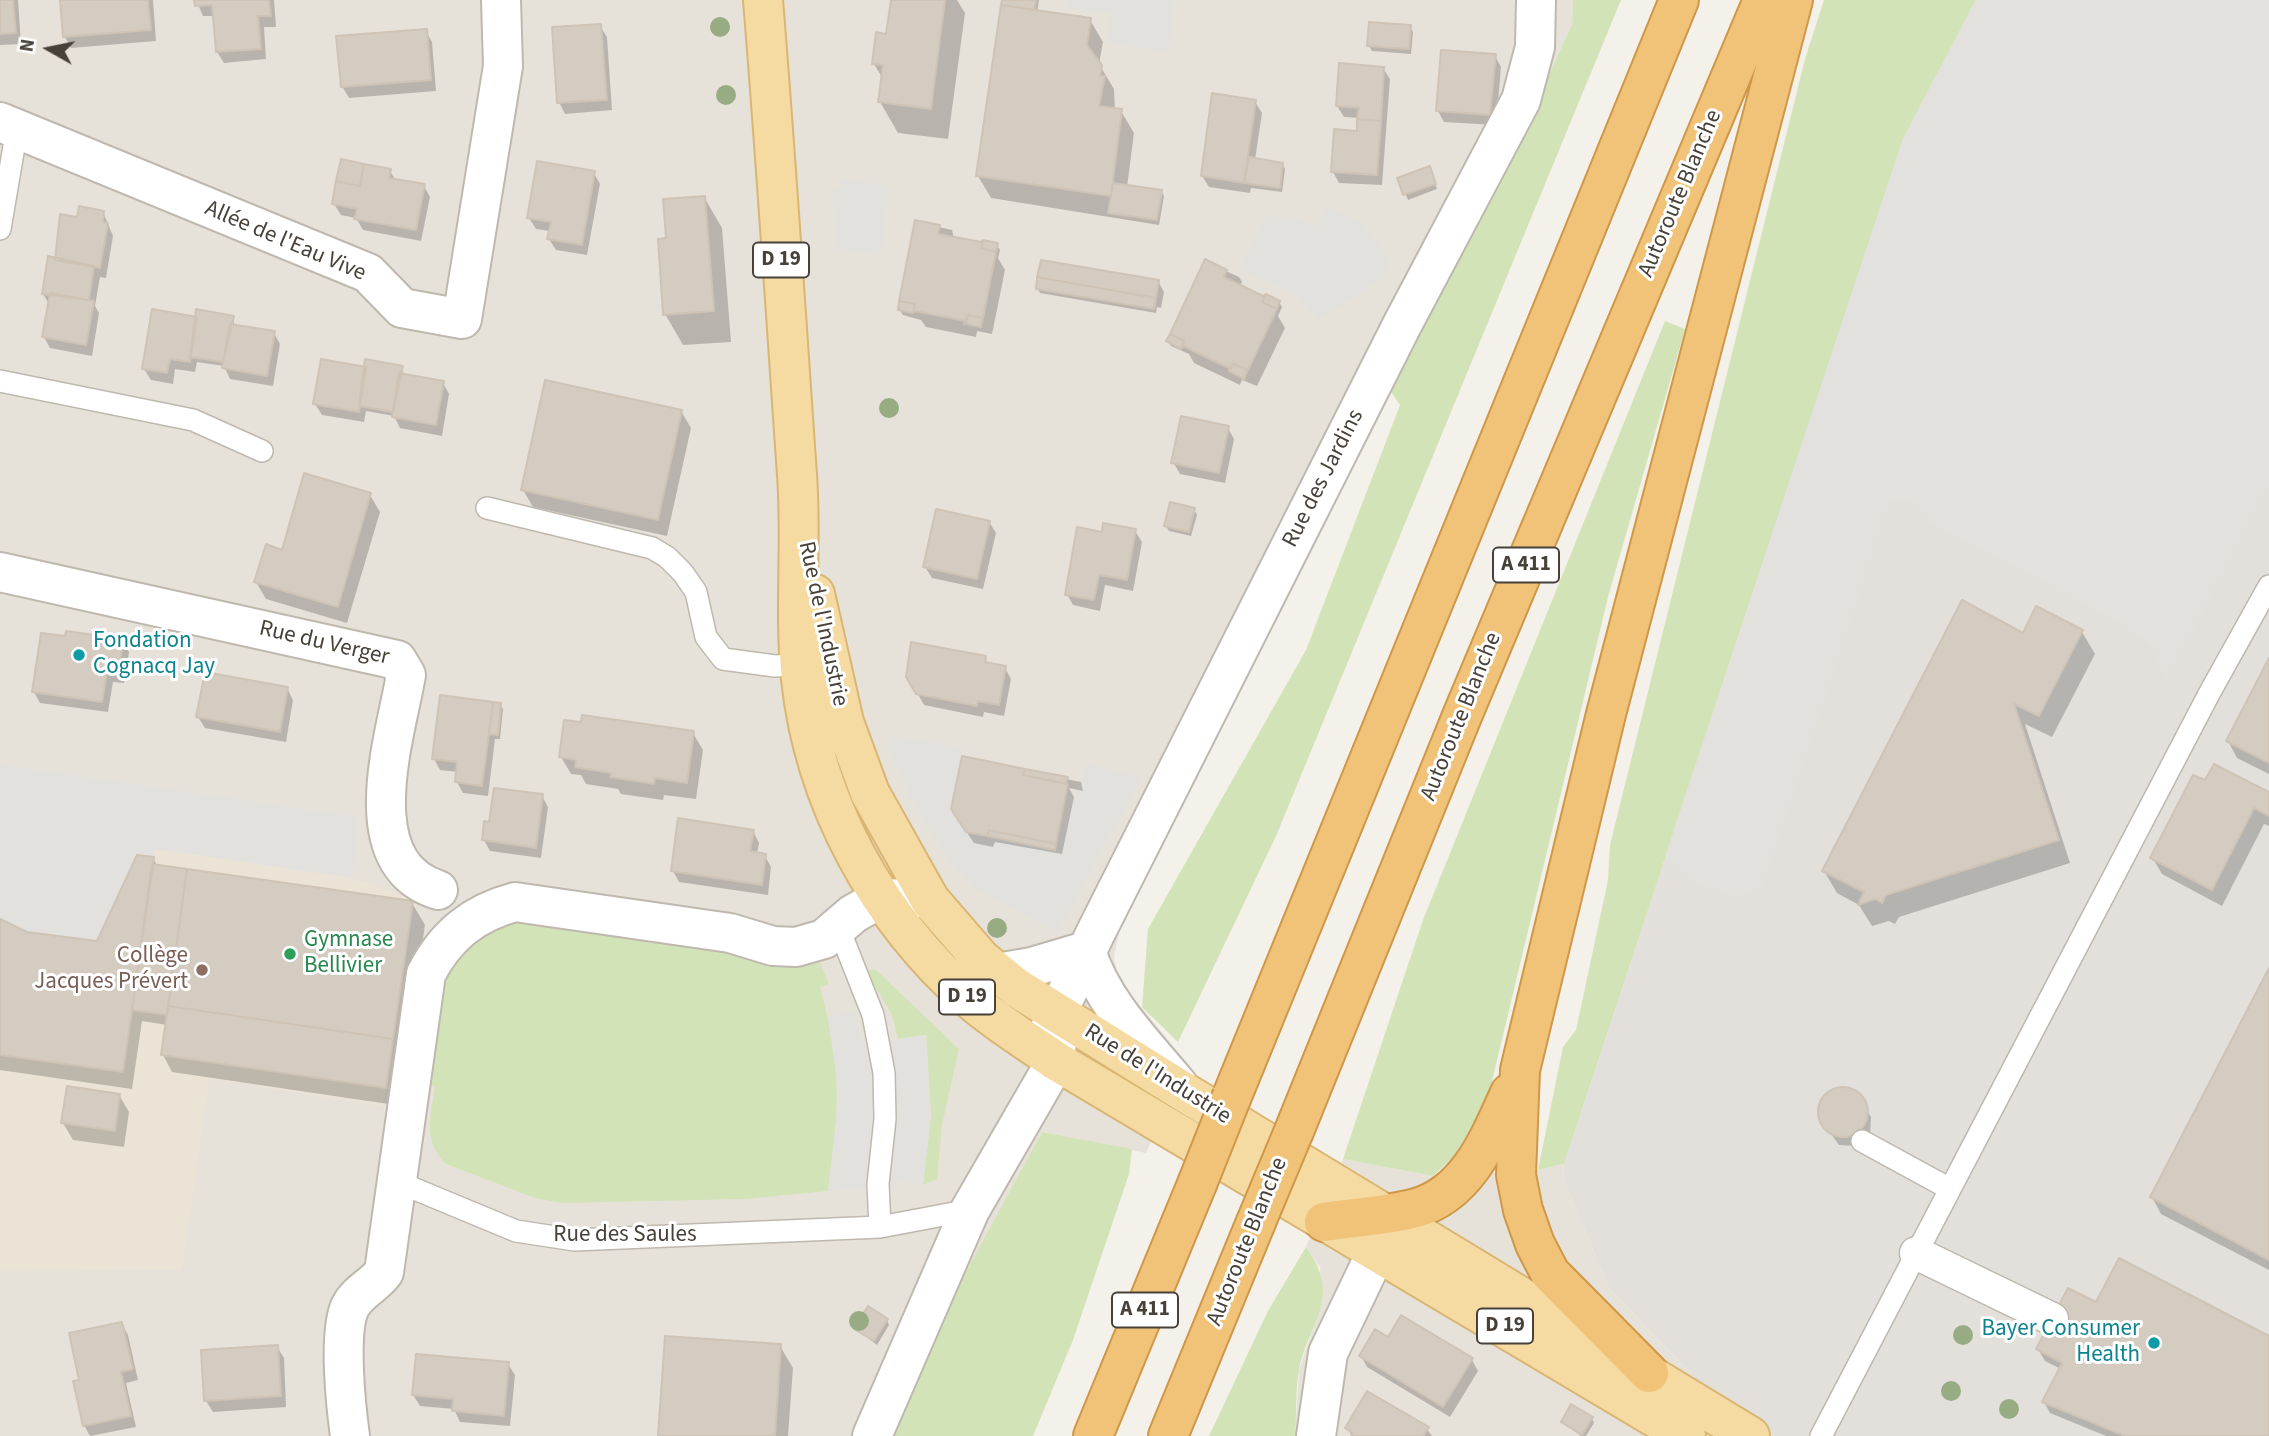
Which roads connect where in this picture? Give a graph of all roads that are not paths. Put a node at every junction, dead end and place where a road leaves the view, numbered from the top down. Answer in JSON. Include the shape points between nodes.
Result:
{"nodes":[{"id":1,"x":501,"y":0,"type":"edge"},
{"id":2,"x":763,"y":0,"type":"edge"},
{"id":3,"x":1536,"y":0,"type":"edge"},
{"id":4,"x":1679,"y":0,"type":"edge"},
{"id":5,"x":1763,"y":0,"type":"edge"},
{"id":6,"x":1793,"y":0,"type":"edge"},
{"id":7,"x":8,"y":126,"type":"edge"},
{"id":8,"x":0,"y":229,"type":"edge"},
{"id":9,"x":0,"y":381,"type":"edge"},
{"id":10,"x":262,"y":451,"type":"dead end"},
{"id":11,"x":487,"y":508,"type":"dead end"},
{"id":12,"x":0,"y":572,"type":"edge"},
{"id":13,"x":2269,"y":586,"type":"edge"},
{"id":14,"x":815,"y":664,"type":"junction"},
{"id":15,"x":438,"y":890,"type":"junction"},
{"id":16,"x":930,"y":900,"type":"junction"},
{"id":17,"x":516,"y":902,"type":"junction"},
{"id":18,"x":858,"y":914,"type":"junction"},
{"id":19,"x":1086,"y":951,"type":"junction"},
{"id":20,"x":997,"y":973,"type":"junction"},
{"id":21,"x":426,"y":974,"type":"junction"},
{"id":22,"x":1057,"y":1013,"type":"junction"},
{"id":23,"x":1048,"y":1055,"type":"junction"},
{"id":24,"x":1520,"y":1070,"type":"junction"},
{"id":25,"x":1184,"y":1093,"type":"junction"},
{"id":26,"x":1862,"y":1141,"type":"dead end"},
{"id":27,"x":398,"y":1182,"type":"junction"},
{"id":28,"x":1950,"y":1189,"type":"junction"},
{"id":29,"x":970,"y":1209,"type":"junction"},
{"id":30,"x":1384,"y":1212,"type":"junction"},
{"id":31,"x":1324,"y":1222,"type":"junction"},
{"id":32,"x":880,"y":1227,"type":"junction"},
{"id":33,"x":1376,"y":1253,"type":"junction"},
{"id":34,"x":1916,"y":1253,"type":"junction"},
{"id":35,"x":2052,"y":1319,"type":"dead end"},
{"id":36,"x":1649,"y":1373,"type":"junction"},
{"id":37,"x":1684,"y":1435,"type":"edge"},
{"id":38,"x":350,"y":1436,"type":"edge"},
{"id":39,"x":872,"y":1436,"type":"edge"},
{"id":40,"x":1093,"y":1436,"type":"edge"},
{"id":41,"x":1168,"y":1436,"type":"edge"},
{"id":42,"x":1316,"y":1436,"type":"edge"},
{"id":43,"x":1750,"y":1436,"type":"edge"},
{"id":44,"x":1821,"y":1436,"type":"edge"}],
"edges":[{"from":1,"to":7,"type":"street","name":"Allée de l'Eau Vive","via":[[503,66],[462,319],[402,308],[368,273]]},
{"from":2,"to":14,"type":"main road","name":"Rue de l'Industrie","number":"D 19","via":[[800,520]]},
{"from":3,"to":19,"type":"street","name":"Rue des Jardins","via":[[1535,47],[1521,100],[1402,325]]},
{"from":4,"to":40,"type":"highway","number":"A 411","bridge":true},
{"from":5,"to":41,"type":"highway","name":"Autoroute Blanche","number":"A 411","bridge":true,"via":[[1462,716]]},
{"from":6,"to":24,"type":"highway","via":[[1606,714]]},
{"from":7,"to":8,"type":"lane"},
{"from":9,"to":10,"type":"lane","via":[[193,420]]},
{"from":11,"to":14,"type":"lane","via":[[652,548],[667,558],[696,592],[706,637],[723,659],[775,666]]},
{"from":12,"to":15,"type":"street","name":"Rue du Verger","via":[[397,660],[406,675],[390,771],[387,838],[402,867],[420,883]]},
{"from":13,"to":28,"type":"lane"},
{"from":14,"to":16,"type":"main road","name":"Rue de l'Industrie","number":"D 19","via":[[844,722],[866,784]]},
{"from":14,"to":18,"type":"main road","name":"Rue de l'Industrie","number":"D 19","via":[[806,713],[818,766],[840,822]]},
{"from":15,"to":17,"type":"street","name":"Rue du Verger"},
{"from":15,"to":21,"type":"street","name":"Rue du Verger"},
{"from":16,"to":18,"type":"street"},
{"from":16,"to":20,"type":"main road","name":"Rue de l'Industrie","number":"D 19","via":[[967,946]]},
{"from":17,"to":18,"type":"street","name":"Rue du Verger","via":[[730,933],[784,947],[816,943]]},
{"from":17,"to":21,"type":"street","name":"Rue du Verger","via":[[464,925],[440,950]]},
{"from":18,"to":23,"type":"main road","name":"Rue de l'Industrie","number":"D 19","via":[[925,956],[986,1012]]},
{"from":18,"to":32,"type":"lane","via":[[884,1073]]},
{"from":19,"to":20,"type":"street"},
{"from":19,"to":22,"type":"street","name":"Rue des Jardins"},
{"from":19,"to":25,"type":"street","via":[[1116,1010]]},
{"from":20,"to":22,"type":"main road","name":"Rue de l'Industrie","number":"D 19"},
{"from":21,"to":27,"type":"street","name":"Rue du Verger"},
{"from":22,"to":23,"type":"street","name":"Rue des Jardins"},
{"from":22,"to":25,"type":"main road","name":"Rue de l'Industrie","number":"D 19"},
{"from":23,"to":29,"type":"street"},
{"from":23,"to":31,"type":"main road","name":"Rue de l'Industrie","number":"D 19"},
{"from":24,"to":30,"type":"highway","via":[[1485,1146],[1455,1185],[1416,1208]]},
{"from":24,"to":36,"type":"highway","via":[[1516,1175],[1535,1244],[1550,1273]]},
{"from":25,"to":30,"type":"main road","name":"Rue de l'Industrie","number":"D 19"},
{"from":26,"to":28,"type":"lane"},
{"from":27,"to":32,"type":"lane","name":"Rue des Saules","via":[[503,1227],[561,1239]]},
{"from":27,"to":38,"type":"street","via":[[384,1272],[357,1296],[347,1318],[345,1380]]},
{"from":28,"to":34,"type":"lane"},
{"from":29,"to":32,"type":"lane","name":"Rue des Saules"},
{"from":29,"to":39,"type":"street"},
{"from":30,"to":31,"type":"highway"},
{"from":30,"to":36,"type":"main road","name":"Rue de l'Industrie","number":"D 19"},
{"from":31,"to":33,"type":"main road","name":"Rue de l'Industrie","number":"D 19"},
{"from":33,"to":37,"type":"main road","name":"Rue de l'Industrie","number":"D 19"},
{"from":33,"to":42,"type":"street","via":[[1328,1353]]},
{"from":34,"to":35,"type":"street"},
{"from":34,"to":44,"type":"lane"},
{"from":36,"to":43,"type":"main road","name":"Rue de l'Industrie","number":"D 19"}]}
